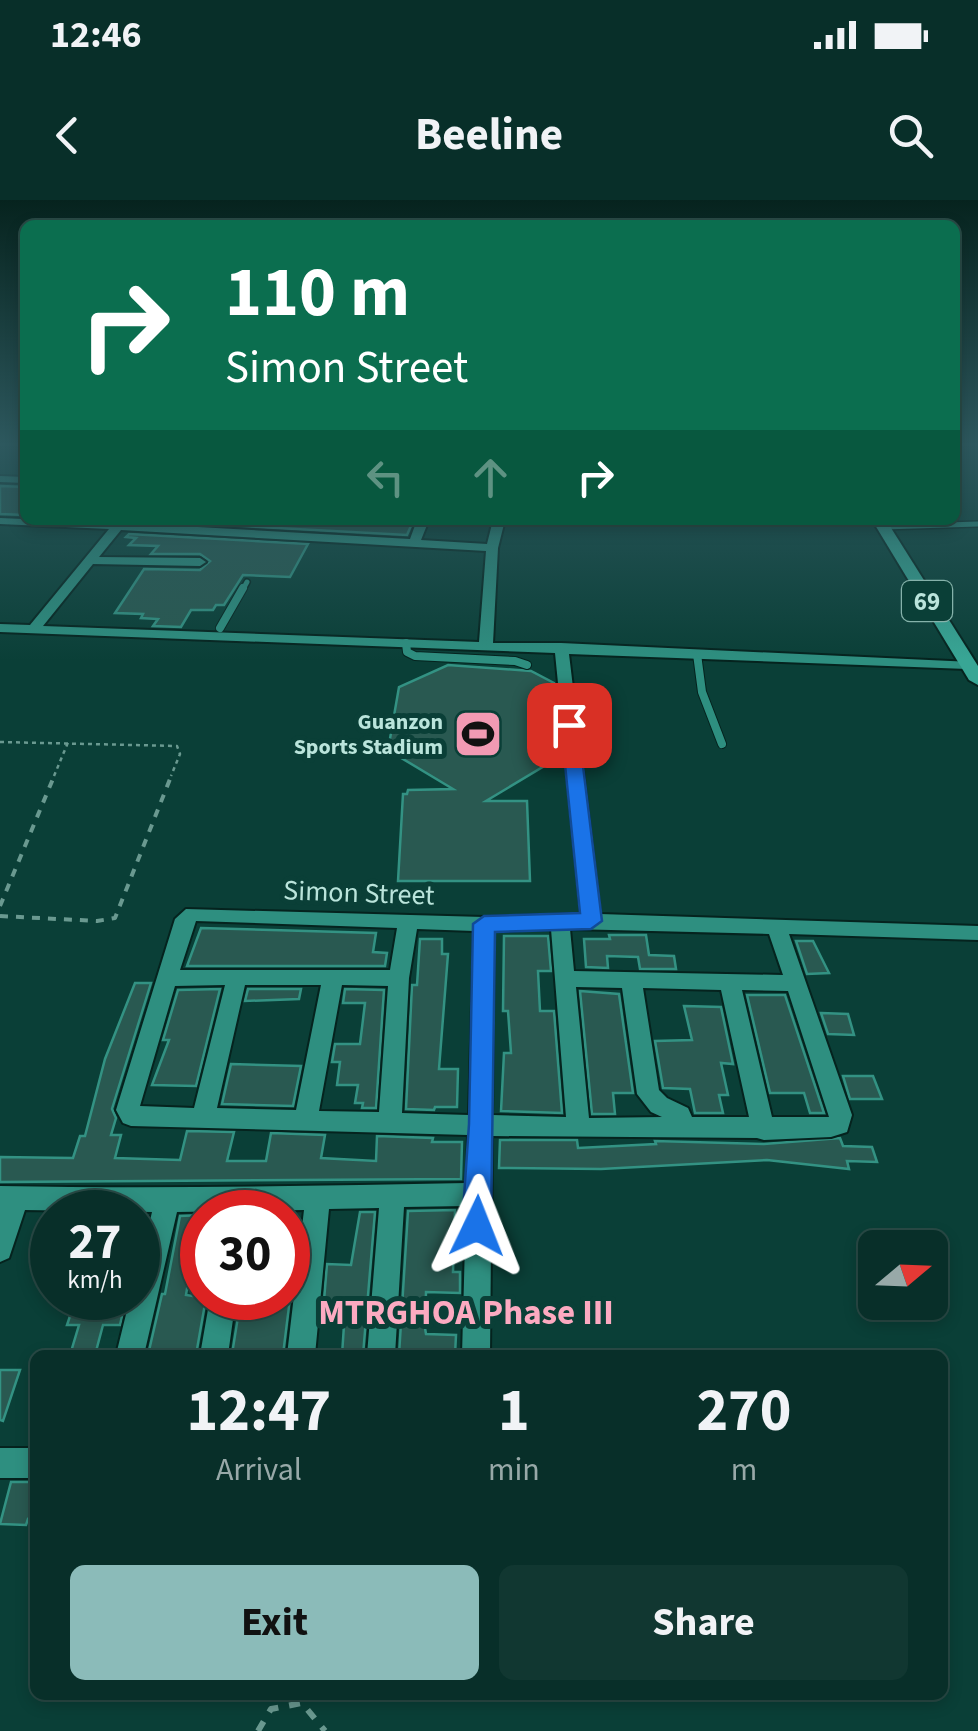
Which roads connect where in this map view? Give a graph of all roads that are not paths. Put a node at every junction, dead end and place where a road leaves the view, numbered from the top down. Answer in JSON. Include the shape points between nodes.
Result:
{"nodes":[{"id":1,"x":119,"y":525,"type":"edge"},
{"id":2,"x":194,"y":525,"type":"edge"},
{"id":3,"x":232,"y":525,"type":"edge"},
{"id":4,"x":268,"y":525,"type":"edge"},
{"id":5,"x":421,"y":525,"type":"edge"},
{"id":6,"x":498,"y":525,"type":"edge"},
{"id":7,"x":882,"y":525,"type":"edge"},
{"id":8,"x":227,"y":532,"type":"junction"},
{"id":9,"x":263,"y":533,"type":"junction"},
{"id":10,"x":414,"y":544,"type":"junction"},
{"id":11,"x":492,"y":548,"type":"junction"},
{"id":12,"x":90,"y":560,"type":"junction"},
{"id":13,"x":200,"y":562,"type":"dead end"},
{"id":14,"x":247,"y":582,"type":"dead end"},
{"id":15,"x":0,"y":619,"type":"edge"},
{"id":16,"x":37,"y":625,"type":"junction"},
{"id":17,"x":0,"y":628,"type":"edge"},
{"id":18,"x":220,"y":628,"type":"junction"},
{"id":19,"x":486,"y":642,"type":"junction"},
{"id":20,"x":406,"y":644,"type":"junction"},
{"id":21,"x":560,"y":647,"type":"junction"},
{"id":22,"x":715,"y":652,"type":"junction"},
{"id":23,"x":697,"y":654,"type":"junction"},
{"id":24,"x":966,"y":663,"type":"junction"},
{"id":25,"x":526,"y":666,"type":"dead end"},
{"id":26,"x":978,"y":680,"type":"edge"},
{"id":27,"x":722,"y":744,"type":"dead end"},
{"id":28,"x":591,"y":921,"type":"junction"},
{"id":29,"x":408,"y":922,"type":"junction"},
{"id":30,"x":484,"y":924,"type":"junction"},
{"id":31,"x":560,"y":924,"type":"junction"},
{"id":32,"x":777,"y":928,"type":"junction"},
{"id":33,"x":978,"y":932,"type":"edge"},
{"id":34,"x":237,"y":977,"type":"junction"},
{"id":35,"x":170,"y":978,"type":"junction"},
{"id":36,"x":333,"y":978,"type":"junction"},
{"id":37,"x":398,"y":978,"type":"junction"},
{"id":38,"x":564,"y":979,"type":"junction"},
{"id":39,"x":632,"y":979,"type":"junction"},
{"id":40,"x":798,"y":982,"type":"junction"},
{"id":41,"x":730,"y":983,"type":"junction"},
{"id":42,"x":202,"y":1117,"type":"junction"},
{"id":43,"x":306,"y":1120,"type":"junction"},
{"id":44,"x":390,"y":1121,"type":"junction"},
{"id":45,"x":482,"y":1124,"type":"junction"},
{"id":46,"x":683,"y":1127,"type":"junction"},
{"id":47,"x":578,"y":1128,"type":"junction"},
{"id":48,"x":764,"y":1130,"type":"junction"},
{"id":49,"x":477,"y":1194,"type":"junction"},
{"id":50,"x":318,"y":1195,"type":"junction"},
{"id":51,"x":310,"y":1196,"type":"edge"},
{"id":52,"x":8,"y":1198,"type":"edge"},
{"id":53,"x":392,"y":1198,"type":"junction"},
{"id":54,"x":166,"y":1200,"type":"junction"},
{"id":55,"x":180,"y":1201,"type":"edge"},
{"id":56,"x":0,"y":1248,"type":"edge"},
{"id":57,"x":220,"y":1320,"type":"edge"},
{"id":58,"x":131,"y":1350,"type":"edge"},
{"id":59,"x":215,"y":1350,"type":"edge"},
{"id":60,"x":302,"y":1350,"type":"edge"},
{"id":61,"x":381,"y":1350,"type":"edge"},
{"id":62,"x":476,"y":1350,"type":"edge"},
{"id":63,"x":0,"y":1463,"type":"edge"},
{"id":64,"x":30,"y":1464,"type":"edge"}],
"edges":[{"from":1,"to":12,"type":"street"},
{"from":2,"to":8,"type":"street"},
{"from":3,"to":8,"type":"street"},
{"from":4,"to":9,"type":"street"},
{"from":5,"to":10,"type":"street"},
{"from":6,"to":11,"type":"street"},
{"from":7,"to":24,"type":"main road","number":"69"},
{"from":8,"to":9,"type":"street"},
{"from":9,"to":10,"type":"street"},
{"from":10,"to":11,"type":"street"},
{"from":11,"to":19,"type":"street"},
{"from":12,"to":13,"type":"street"},
{"from":12,"to":16,"type":"street"},
{"from":14,"to":18,"type":"lane"},
{"from":15,"to":16,"type":"street"},
{"from":16,"to":17,"type":"street"},
{"from":16,"to":18,"type":"street"},
{"from":16,"to":20,"type":"street"},
{"from":18,"to":19,"type":"street"},
{"from":19,"to":20,"type":"street"},
{"from":19,"to":21,"type":"street"},
{"from":19,"to":22,"type":"street"},
{"from":20,"to":25,"type":"lane","via":[[415,656]]},
{"from":21,"to":23,"type":"street"},
{"from":21,"to":28,"type":"street"},
{"from":22,"to":23,"type":"street"},
{"from":22,"to":24,"type":"street"},
{"from":23,"to":27,"type":"lane","via":[[702,692]]},
{"from":24,"to":26,"type":"main road","number":"69"},
{"from":28,"to":31,"type":"street","name":"Simon Street"},
{"from":28,"to":32,"type":"street","name":"Simon Street"},
{"from":29,"to":30,"type":"street","name":"Simon Street"},
{"from":29,"to":35,"type":"street","name":"Simon Street","via":[[194,914],[186,919]]},
{"from":29,"to":37,"type":"street"},
{"from":30,"to":31,"type":"street","name":"Simon Street"},
{"from":30,"to":45,"type":"street"},
{"from":31,"to":38,"type":"street"},
{"from":32,"to":33,"type":"street","name":"Simon Street"},
{"from":32,"to":40,"type":"street"},
{"from":34,"to":35,"type":"street"},
{"from":34,"to":36,"type":"street"},
{"from":34,"to":42,"type":"street"},
{"from":35,"to":42,"type":"street","name":"Simon Street","via":[[127,1110],[131,1116]]},
{"from":36,"to":37,"type":"street"},
{"from":36,"to":43,"type":"street"},
{"from":37,"to":44,"type":"street"},
{"from":38,"to":39,"type":"street"},
{"from":38,"to":47,"type":"street"},
{"from":39,"to":41,"type":"street"},
{"from":39,"to":46,"type":"street","via":[[648,1094],[680,1115]]},
{"from":40,"to":41,"type":"street"},
{"from":40,"to":48,"type":"street","via":[[839,1124]]},
{"from":41,"to":48,"type":"street"},
{"from":42,"to":43,"type":"street"},
{"from":43,"to":44,"type":"street"},
{"from":44,"to":45,"type":"street"},
{"from":45,"to":47,"type":"street"},
{"from":45,"to":49,"type":"street"},
{"from":46,"to":47,"type":"street"},
{"from":46,"to":48,"type":"street"},
{"from":49,"to":53,"type":"street"},
{"from":49,"to":62,"type":"street"},
{"from":50,"to":51,"type":"street"},
{"from":50,"to":53,"type":"street"},
{"from":50,"to":60,"type":"street"},
{"from":52,"to":54,"type":"street"},
{"from":52,"to":56,"type":"street"},
{"from":53,"to":61,"type":"street"},
{"from":54,"to":55,"type":"street"},
{"from":54,"to":58,"type":"street"},
{"from":57,"to":59,"type":"street"},
{"from":63,"to":64,"type":"street"}]}
